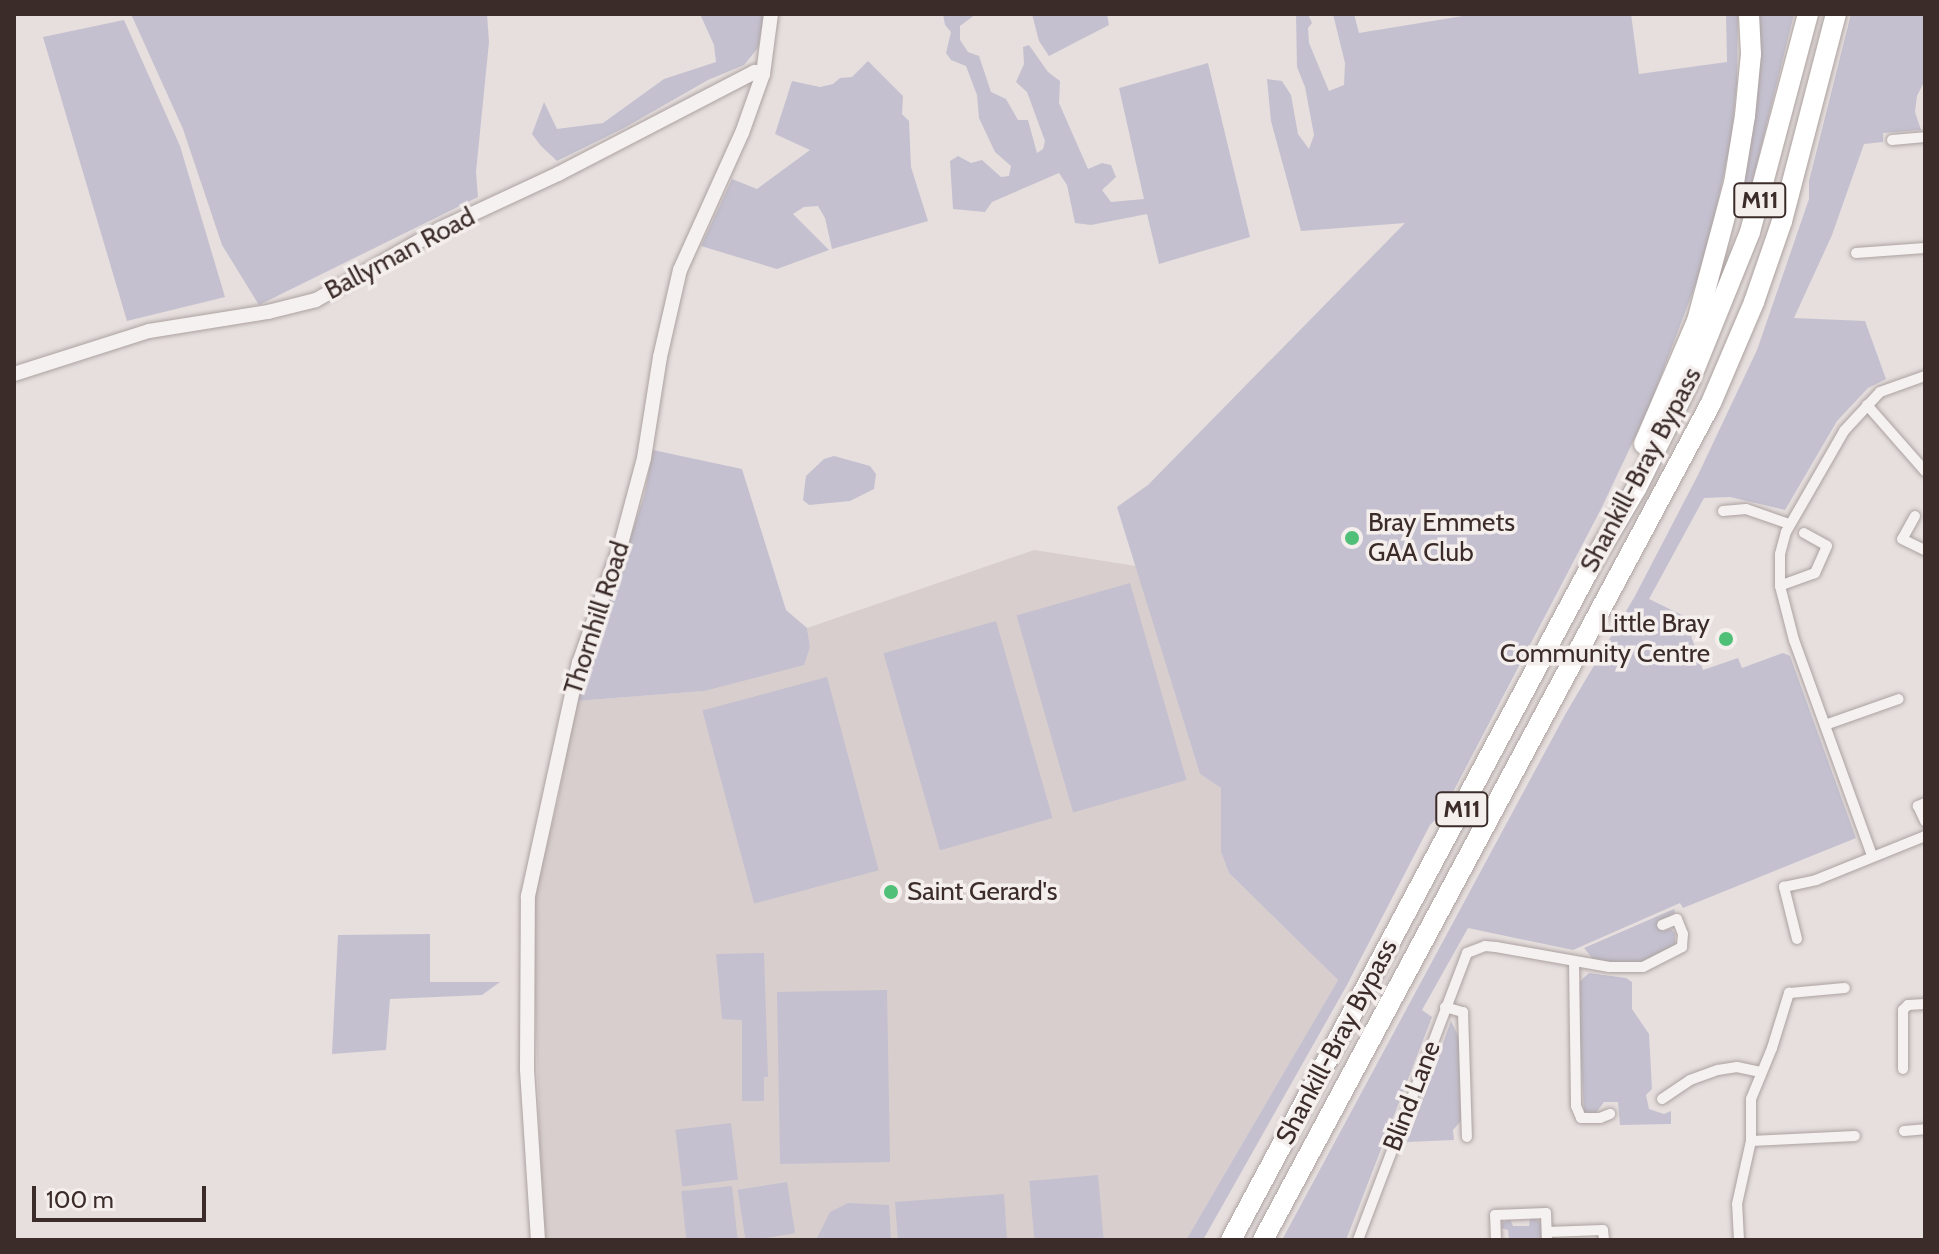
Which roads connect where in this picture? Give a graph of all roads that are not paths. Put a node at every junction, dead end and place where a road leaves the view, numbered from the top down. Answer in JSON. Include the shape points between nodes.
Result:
{"nodes":[{"id":1,"x":771,"y":14,"type":"edge"},
{"id":2,"x":1749,"y":14,"type":"edge"},
{"id":3,"x":1808,"y":14,"type":"edge"},
{"id":4,"x":1836,"y":14,"type":"edge"},
{"id":5,"x":763,"y":74,"type":"junction"},
{"id":6,"x":1925,"y":137,"type":"edge"},
{"id":7,"x":1892,"y":140,"type":"dead end"},
{"id":8,"x":1925,"y":248,"type":"edge"},
{"id":9,"x":1856,"y":253,"type":"dead end"},
{"id":10,"x":14,"y":374,"type":"edge"},
{"id":11,"x":1925,"y":376,"type":"edge"},
{"id":12,"x":1867,"y":405,"type":"junction"},
{"id":13,"x":1925,"y":470,"type":"edge"},
{"id":14,"x":1723,"y":511,"type":"dead end"},
{"id":15,"x":1915,"y":516,"type":"dead end"},
{"id":16,"x":1789,"y":524,"type":"junction"},
{"id":17,"x":1804,"y":533,"type":"dead end"},
{"id":18,"x":1925,"y":550,"type":"edge"},
{"id":19,"x":1593,"y":562,"type":"junction"},
{"id":20,"x":1780,"y":586,"type":"junction"},
{"id":21,"x":1899,"y":699,"type":"dead end"},
{"id":22,"x":1825,"y":725,"type":"junction"},
{"id":23,"x":1925,"y":803,"type":"edge"},
{"id":24,"x":1925,"y":821,"type":"edge"},
{"id":25,"x":1925,"y":836,"type":"edge"},
{"id":26,"x":1872,"y":856,"type":"junction"},
{"id":27,"x":1662,"y":925,"type":"dead end"},
{"id":28,"x":1797,"y":939,"type":"dead end"},
{"id":29,"x":1574,"y":961,"type":"junction"},
{"id":30,"x":1845,"y":988,"type":"dead end"},
{"id":31,"x":1925,"y":1004,"type":"edge"},
{"id":32,"x":1445,"y":1007,"type":"junction"},
{"id":33,"x":1903,"y":1069,"type":"dead end"},
{"id":34,"x":1760,"y":1072,"type":"junction"},
{"id":35,"x":1662,"y":1099,"type":"dead end"},
{"id":36,"x":1610,"y":1114,"type":"dead end"},
{"id":37,"x":1925,"y":1129,"type":"edge"},
{"id":38,"x":1904,"y":1131,"type":"dead end"},
{"id":39,"x":1855,"y":1136,"type":"dead end"},
{"id":40,"x":1467,"y":1137,"type":"dead end"},
{"id":41,"x":1751,"y":1141,"type":"junction"},
{"id":42,"x":1547,"y":1236,"type":"edge"},
{"id":43,"x":538,"y":1240,"type":"edge"},
{"id":44,"x":1231,"y":1240,"type":"edge"},
{"id":45,"x":1263,"y":1240,"type":"edge"},
{"id":46,"x":1358,"y":1240,"type":"edge"},
{"id":47,"x":1496,"y":1240,"type":"edge"},
{"id":48,"x":1604,"y":1240,"type":"edge"},
{"id":49,"x":1739,"y":1240,"type":"edge"}],
"edges":[{"from":1,"to":5,"type":"street","name":"Thornhill Road"},
{"from":2,"to":19,"type":"highway","via":[[1751,54],[1734,183],[1697,321]]},
{"from":3,"to":19,"type":"highway","name":"Shankill-Bray Bypass","number":"M11","via":[[1750,232],[1691,378]]},
{"from":4,"to":45,"type":"highway","name":"Shankill-Bray Bypass","number":"M11","via":[[1782,221],[1711,403]]},
{"from":5,"to":10,"type":"street","name":"Ballyman Road","via":[[755,72],[440,229],[316,300],[149,331]]},
{"from":5,"to":43,"type":"street","name":"Thornhill Road","via":[[680,270],[644,458],[621,544],[579,663],[528,896],[527,1068]]},
{"from":6,"to":7,"type":"street"},
{"from":8,"to":9,"type":"street"},
{"from":11,"to":12,"type":"street","via":[[1880,392]]},
{"from":12,"to":13,"type":"street"},
{"from":12,"to":16,"type":"street","via":[[1844,431]]},
{"from":14,"to":16,"type":"street","via":[[1746,509]]},
{"from":15,"to":18,"type":"street","via":[[1902,539]]},
{"from":16,"to":20,"type":"street","via":[[1780,554]]},
{"from":17,"to":20,"type":"street","via":[[1827,546],[1815,573]]},
{"from":19,"to":44,"type":"highway","name":"Shankill-Bray Bypass","number":"M11"},
{"from":20,"to":22,"type":"street"},
{"from":21,"to":22,"type":"street"},
{"from":22,"to":26,"type":"street"},
{"from":23,"to":24,"type":"street","via":[[1918,806]]},
{"from":25,"to":26,"type":"street"},
{"from":26,"to":28,"type":"street","via":[[1816,880],[1784,887]]},
{"from":27,"to":29,"type":"street","via":[[1677,919],[1684,941],[1677,951],[1653,963],[1621,968]]},
{"from":29,"to":32,"type":"street","name":"Blind Lane","via":[[1485,946],[1467,953]]},
{"from":29,"to":36,"type":"street","via":[[1576,1106],[1581,1118]]},
{"from":30,"to":34,"type":"street","via":[[1789,993]]},
{"from":31,"to":33,"type":"street","via":[[1903,1010]]},
{"from":32,"to":40,"type":"street","via":[[1463,1012]]},
{"from":32,"to":46,"type":"street","name":"Blind Lane"},
{"from":34,"to":35,"type":"street","via":[[1737,1067],[1710,1072]]},
{"from":34,"to":41,"type":"street","via":[[1751,1099]]},
{"from":37,"to":38,"type":"street"},
{"from":39,"to":41,"type":"street"},
{"from":41,"to":49,"type":"street","via":[[1737,1204]]},
{"from":42,"to":47,"type":"street","via":[[1546,1213],[1495,1215]]},
{"from":42,"to":48,"type":"street","via":[[1603,1230]]}]}
